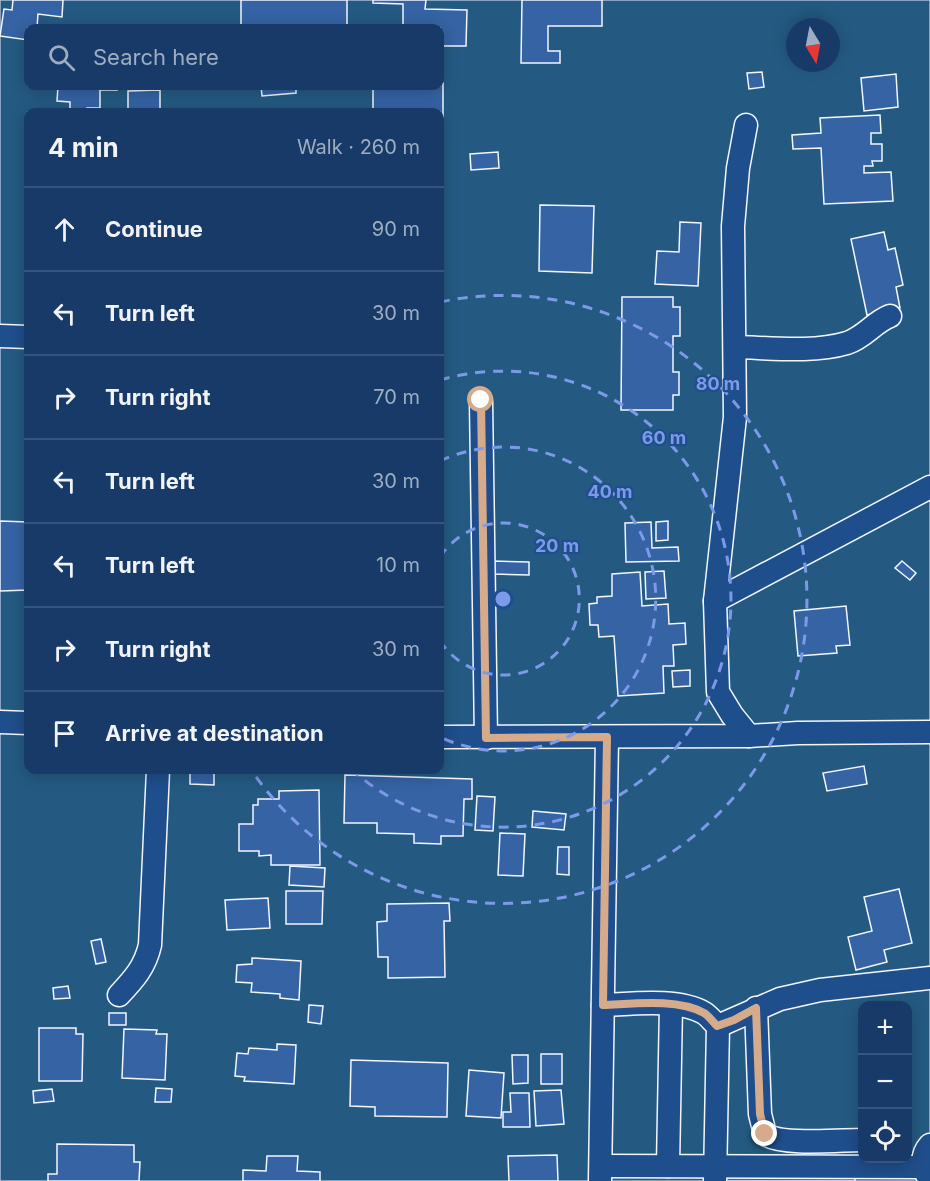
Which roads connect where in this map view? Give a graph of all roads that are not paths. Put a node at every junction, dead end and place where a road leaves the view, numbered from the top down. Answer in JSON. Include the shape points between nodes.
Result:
{"nodes":[{"id":1,"x":746,"y":125,"type":"dead end"},
{"id":2,"x":890,"y":316,"type":"dead end"},
{"id":3,"x":0,"y":336,"type":"edge"},
{"id":4,"x":24,"y":337,"type":"edge"},
{"id":5,"x":736,"y":347,"type":"junction"},
{"id":6,"x":481,"y":400,"type":"dead end"},
{"id":7,"x":930,"y":487,"type":"edge"},
{"id":8,"x":715,"y":601,"type":"junction"},
{"id":9,"x":0,"y":722,"type":"edge"},
{"id":10,"x":24,"y":723,"type":"edge"},
{"id":11,"x":930,"y":732,"type":"edge"},
{"id":12,"x":749,"y":736,"type":"junction"},
{"id":13,"x":444,"y":737,"type":"edge"},
{"id":14,"x":607,"y":737,"type":"junction"},
{"id":15,"x":486,"y":738,"type":"junction"},
{"id":16,"x":158,"y":774,"type":"edge"},
{"id":17,"x":930,"y":978,"type":"edge"},
{"id":18,"x":119,"y":995,"type":"dead end"},
{"id":19,"x":603,"y":1005,"type":"junction"},
{"id":20,"x":671,"y":1005,"type":"junction"},
{"id":21,"x":756,"y":1008,"type":"junction"},
{"id":22,"x":717,"y":1026,"type":"junction"},
{"id":23,"x":823,"y":1140,"type":"junction"},
{"id":24,"x":858,"y":1140,"type":"edge"},
{"id":25,"x":912,"y":1143,"type":"edge"},
{"id":26,"x":930,"y":1145,"type":"edge"},
{"id":27,"x":668,"y":1166,"type":"junction"},
{"id":28,"x":822,"y":1166,"type":"junction"},
{"id":29,"x":600,"y":1173,"type":"edge"},
{"id":30,"x":716,"y":1173,"type":"edge"},
{"id":31,"x":927,"y":1174,"type":"edge"}],
"edges":[{"from":1,"to":5,"type":"street","via":[[734,226]]},
{"from":2,"to":5,"type":"street","via":[[848,343],[810,348]]},
{"from":3,"to":4,"type":"street"},
{"from":5,"to":8,"type":"street","via":[[735,417]]},
{"from":6,"to":15,"type":"street"},
{"from":7,"to":8,"type":"street"},
{"from":8,"to":12,"type":"street","via":[[718,692]]},
{"from":9,"to":10,"type":"street"},
{"from":11,"to":12,"type":"street"},
{"from":12,"to":14,"type":"street"},
{"from":13,"to":15,"type":"street"},
{"from":14,"to":15,"type":"street"},
{"from":14,"to":19,"type":"street"},
{"from":16,"to":18,"type":"street","via":[[150,945],[146,962]]},
{"from":17,"to":21,"type":"street","via":[[820,990]]},
{"from":19,"to":20,"type":"street"},
{"from":19,"to":29,"type":"street"},
{"from":20,"to":22,"type":"street","via":[[705,1013]]},
{"from":20,"to":27,"type":"street"},
{"from":21,"to":22,"type":"street"},
{"from":21,"to":23,"type":"street","via":[[760,1114],[765,1134],[787,1141]]},
{"from":22,"to":30,"type":"street"},
{"from":23,"to":24,"type":"street"},
{"from":23,"to":28,"type":"street"},
{"from":25,"to":26,"type":"street"},
{"from":26,"to":31,"type":"street","via":[[925,1151]]},
{"from":27,"to":29,"type":"street"},
{"from":27,"to":30,"type":"street"},
{"from":28,"to":30,"type":"street"},
{"from":28,"to":31,"type":"street"}]}
